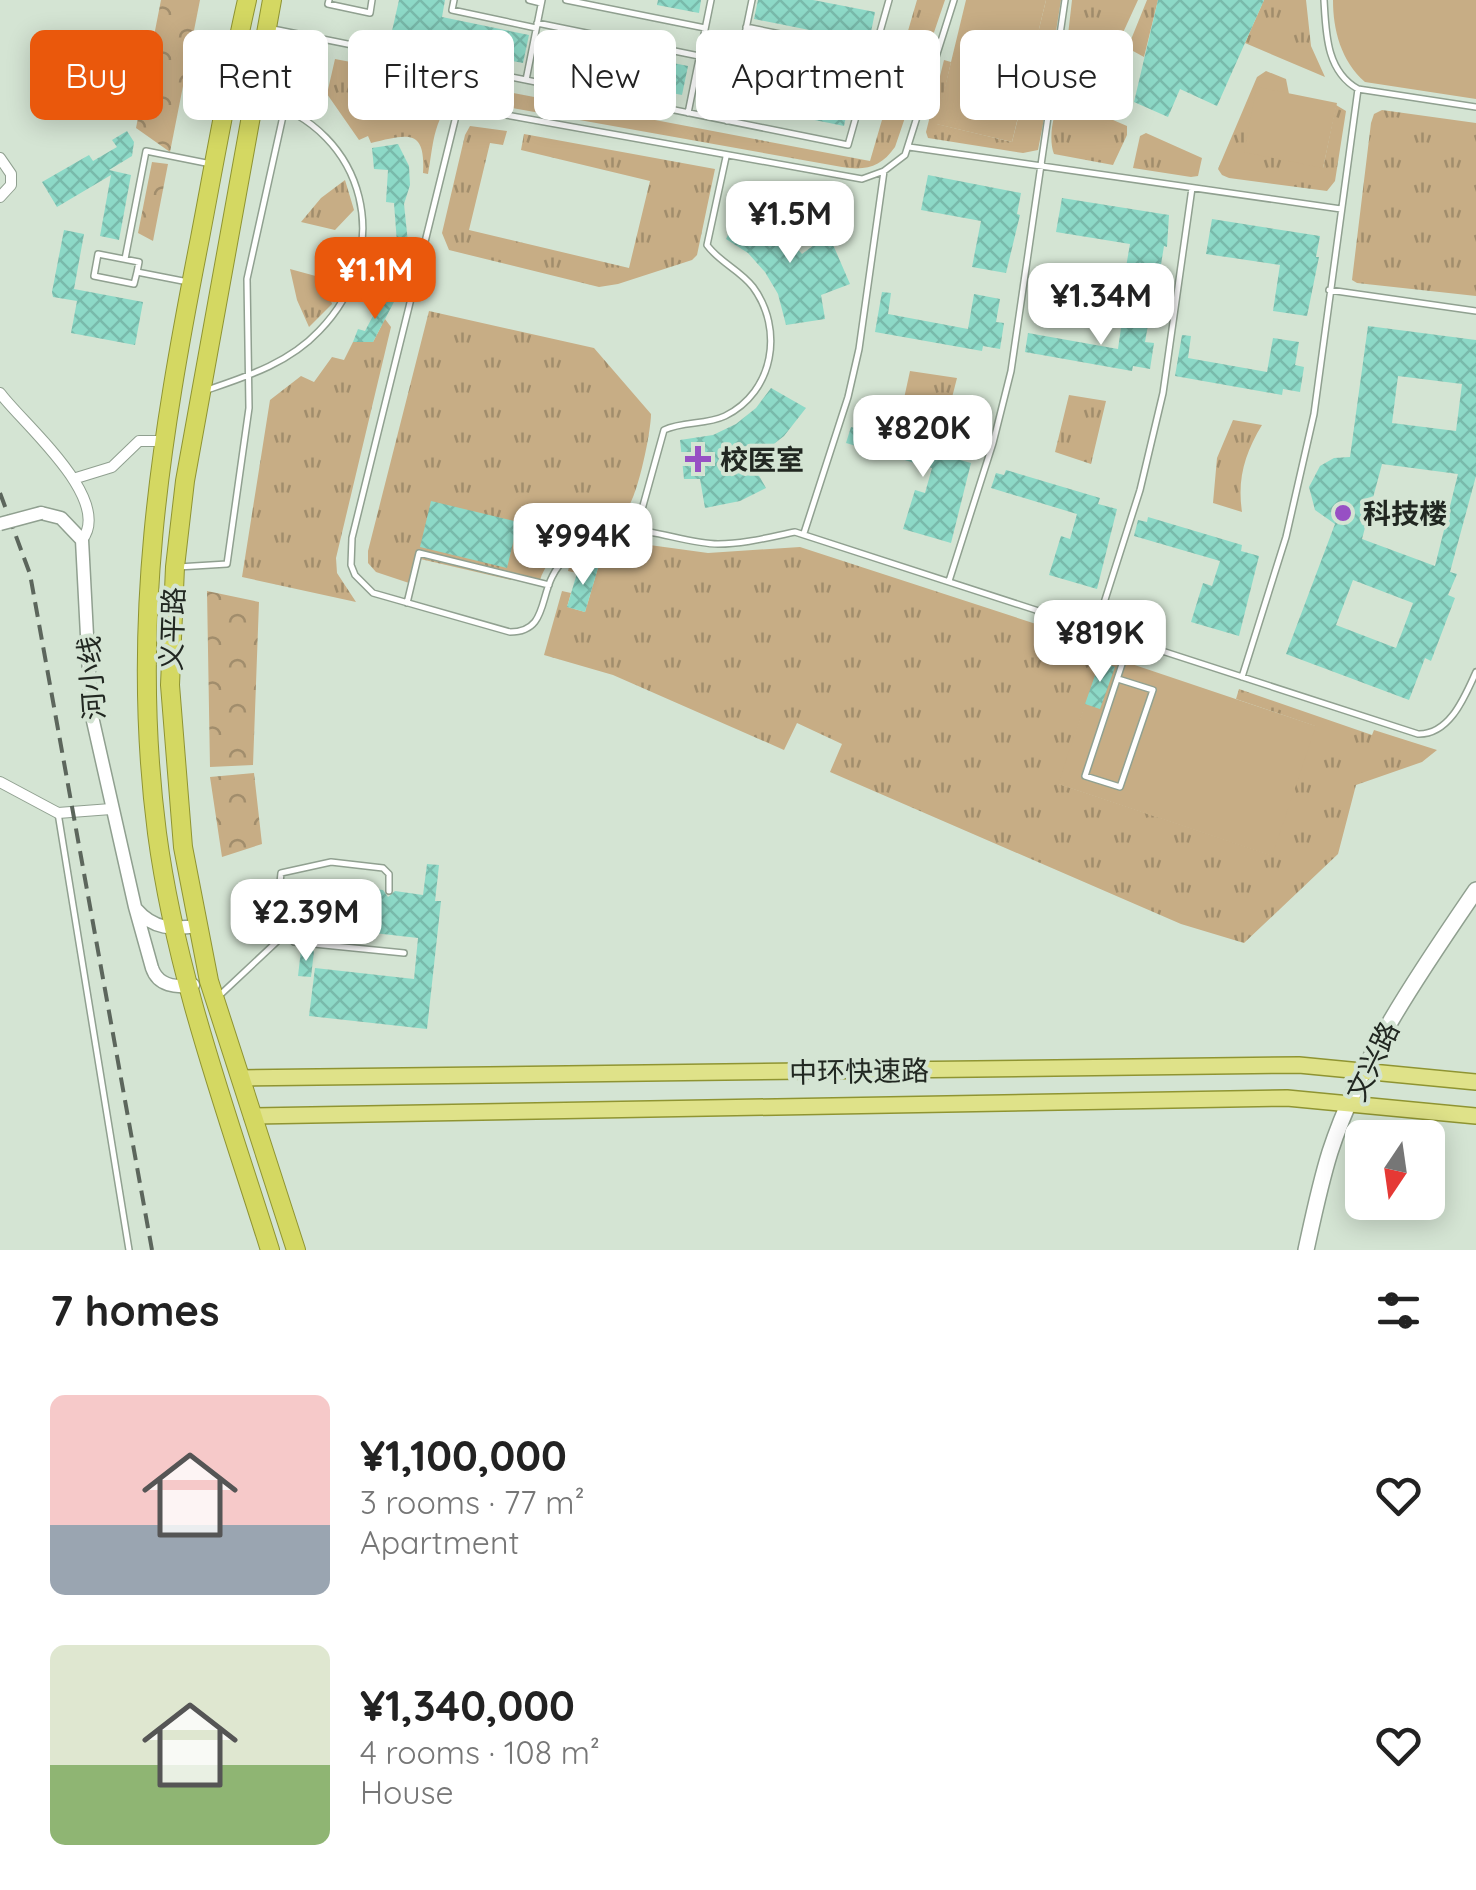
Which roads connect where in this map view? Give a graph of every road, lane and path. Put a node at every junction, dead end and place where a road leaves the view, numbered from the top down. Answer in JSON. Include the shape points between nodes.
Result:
{"nodes":[{"id":1,"x":247,"y":0,"type":"edge"},
{"id":2,"x":272,"y":0,"type":"edge"},
{"id":3,"x":329,"y":0,"type":"edge"},
{"id":4,"x":372,"y":0,"type":"edge"},
{"id":5,"x":454,"y":0,"type":"edge"},
{"id":6,"x":529,"y":0,"type":"edge"},
{"id":7,"x":566,"y":0,"type":"edge"},
{"id":8,"x":711,"y":0,"type":"edge"},
{"id":9,"x":752,"y":0,"type":"edge"},
{"id":10,"x":889,"y":0,"type":"edge"},
{"id":11,"x":954,"y":0,"type":"edge"},
{"id":12,"x":1065,"y":0,"type":"edge"},
{"id":13,"x":1324,"y":0,"type":"edge"},
{"id":14,"x":542,"y":1,"type":"edge"},
{"id":15,"x":537,"y":26,"type":"junction"},
{"id":16,"x":746,"y":27,"type":"junction"},
{"id":17,"x":266,"y":28,"type":"joint"},
{"id":18,"x":705,"y":28,"type":"joint"},
{"id":19,"x":745,"y":30,"type":"edge"},
{"id":20,"x":761,"y":30,"type":"edge"},
{"id":21,"x":881,"y":30,"type":"edge"},
{"id":22,"x":696,"y":55,"type":"edge"},
{"id":23,"x":696,"y":72,"type":"edge"},
{"id":24,"x":526,"y":80,"type":"junction"},
{"id":25,"x":1358,"y":89,"type":"junction"},
{"id":26,"x":1476,"y":107,"type":"edge"},
{"id":27,"x":688,"y":113,"type":"junction"},
{"id":28,"x":251,"y":120,"type":"edge"},
{"id":29,"x":282,"y":120,"type":"edge"},
{"id":30,"x":308,"y":120,"type":"edge"},
{"id":31,"x":855,"y":120,"type":"edge"},
{"id":32,"x":727,"y":121,"type":"joint"},
{"id":33,"x":909,"y":147,"type":"junction"},
{"id":34,"x":726,"y":156,"type":"junction"},
{"id":35,"x":0,"y":158,"type":"edge"},
{"id":36,"x":214,"y":164,"type":"junction"},
{"id":37,"x":1041,"y":166,"type":"junction"},
{"id":38,"x":884,"y":172,"type":"junction"},
{"id":39,"x":1192,"y":188,"type":"junction"},
{"id":40,"x":0,"y":198,"type":"edge"},
{"id":41,"x":1341,"y":210,"type":"junction"},
{"id":42,"x":361,"y":255,"type":"junction"},
{"id":43,"x":125,"y":259,"type":"junction"},
{"id":44,"x":418,"y":268,"type":"junction"},
{"id":45,"x":357,"y":270,"type":"junction"},
{"id":46,"x":137,"y":272,"type":"junction"},
{"id":47,"x":414,"y":282,"type":"junction"},
{"id":48,"x":191,"y":283,"type":"junction"},
{"id":49,"x":1329,"y":290,"type":"junction"},
{"id":50,"x":1476,"y":311,"type":"edge"},
{"id":51,"x":248,"y":376,"type":"junction"},
{"id":52,"x":202,"y":392,"type":"junction"},
{"id":53,"x":0,"y":393,"type":"edge"},
{"id":54,"x":162,"y":442,"type":"junction"},
{"id":55,"x":74,"y":479,"type":"junction"},
{"id":56,"x":0,"y":524,"type":"edge"},
{"id":57,"x":636,"y":531,"type":"junction"},
{"id":58,"x":804,"y":534,"type":"junction"},
{"id":59,"x":82,"y":540,"type":"junction"},
{"id":60,"x":175,"y":567,"type":"junction"},
{"id":61,"x":948,"y":581,"type":"junction"},
{"id":62,"x":549,"y":585,"type":"junction"},
{"id":63,"x":407,"y":603,"type":"junction"},
{"id":64,"x":1096,"y":629,"type":"junction"},
{"id":65,"x":1130,"y":640,"type":"junction"},
{"id":66,"x":1476,"y":672,"type":"edge"},
{"id":67,"x":1242,"y":677,"type":"junction"},
{"id":68,"x":1118,"y":679,"type":"junction"},
{"id":69,"x":0,"y":782,"type":"edge"},
{"id":70,"x":112,"y":809,"type":"junction"},
{"id":71,"x":58,"y":813,"type":"junction"},
{"id":72,"x":389,"y":890,"type":"dead end"},
{"id":73,"x":1476,"y":890,"type":"edge"},
{"id":74,"x":134,"y":907,"type":"junction"},
{"id":75,"x":198,"y":926,"type":"junction"},
{"id":76,"x":176,"y":928,"type":"junction"},
{"id":77,"x":286,"y":933,"type":"junction"},
{"id":78,"x":404,"y":953,"type":"dead end"},
{"id":79,"x":188,"y":986,"type":"junction"},
{"id":80,"x":212,"y":991,"type":"junction"},
{"id":81,"x":1365,"y":1071,"type":"junction"},
{"id":82,"x":240,"y":1078,"type":"junction"},
{"id":83,"x":1476,"y":1082,"type":"edge"},
{"id":84,"x":1350,"y":1104,"type":"junction"},
{"id":85,"x":252,"y":1116,"type":"junction"},
{"id":86,"x":1476,"y":1116,"type":"edge"},
{"id":87,"x":129,"y":1250,"type":"edge"},
{"id":88,"x":270,"y":1250,"type":"edge"},
{"id":89,"x":296,"y":1250,"type":"edge"},
{"id":90,"x":1306,"y":1250,"type":"edge"}],
"edges":[{"from":1,"to":36,"type":"highway","name":"义平路"},
{"from":2,"to":17,"type":"highway","name":"义平路"},
{"from":3,"to":4,"type":"lane","via":[[370,13]]},
{"from":5,"to":15,"type":"lane","via":[[452,10]]},
{"from":6,"to":14,"type":"lane"},
{"from":7,"to":18,"type":"lane"},
{"from":8,"to":18,"type":"lane"},
{"from":9,"to":16,"type":"lane"},
{"from":10,"to":21,"type":"lane"},
{"from":11,"to":33,"type":"lane"},
{"from":12,"to":37,"type":"lane"},
{"from":13,"to":25,"type":"lane","via":[[1332,61]]},
{"from":14,"to":15,"type":"lane"},
{"from":15,"to":22,"type":"lane"},
{"from":15,"to":24,"type":"lane"},
{"from":16,"to":19,"type":"lane"},
{"from":16,"to":20,"type":"lane"},
{"from":17,"to":24,"type":"lane"},
{"from":23,"to":27,"type":"lane"},
{"from":24,"to":27,"type":"lane"},
{"from":25,"to":26,"type":"lane"},
{"from":25,"to":41,"type":"lane"},
{"from":27,"to":32,"type":"lane"},
{"from":28,"to":52,"type":"highway","name":"义平路"},
{"from":29,"to":51,"type":"lane","via":[[248,279]]},
{"from":30,"to":42,"type":"lane","via":[[341,152],[360,198]]},
{"from":31,"to":32,"type":"lane","via":[[848,145]]},
{"from":33,"to":37,"type":"lane"},
{"from":33,"to":38,"type":"lane"},
{"from":34,"to":38,"type":"lane","via":[[854,180]]},
{"from":34,"to":44,"type":"lane","via":[[466,111],[454,121]]},
{"from":34,"to":57,"type":"lane","via":[[707,245],[761,299],[772,333],[770,357],[756,390],[734,411],[664,430]]},
{"from":35,"to":40,"type":"street","via":[[12,174]]},
{"from":36,"to":43,"type":"lane","via":[[146,151]]},
{"from":36,"to":48,"type":"highway","name":"义平路"},
{"from":37,"to":39,"type":"lane"},
{"from":37,"to":61,"type":"lane","via":[[1012,371]]},
{"from":38,"to":58,"type":"lane","via":[[859,349]]},
{"from":39,"to":41,"type":"lane"},
{"from":39,"to":64,"type":"lane","via":[[1163,393]]},
{"from":41,"to":49,"type":"lane"},
{"from":42,"to":44,"type":"lane"},
{"from":42,"to":45,"type":"lane"},
{"from":43,"to":46,"type":"lane","via":[[139,262]]},
{"from":43,"to":46,"type":"lane","via":[[98,254],[94,276],[134,284]]},
{"from":44,"to":47,"type":"lane"},
{"from":45,"to":47,"type":"lane"},
{"from":45,"to":51,"type":"lane","via":[[321,330],[293,354]]},
{"from":46,"to":48,"type":"lane"},
{"from":47,"to":63,"type":"lane","via":[[351,553],[355,576],[366,588]]},
{"from":48,"to":54,"type":"highway","name":"义平路"},
{"from":49,"to":50,"type":"lane"},
{"from":49,"to":67,"type":"lane","via":[[1314,414],[1286,537]]},
{"from":51,"to":52,"type":"lane"},
{"from":51,"to":60,"type":"lane","via":[[227,564]]},
{"from":52,"to":60,"type":"highway","name":"义平路"},
{"from":53,"to":55,"type":"street"},
{"from":54,"to":55,"type":"street","via":[[139,441],[112,467]]},
{"from":54,"to":76,"type":"highway","name":"义平路","via":[[146,699],[157,834]]},
{"from":55,"to":59,"type":"street","via":[[88,518]]},
{"from":56,"to":59,"type":"street","bridge":true,"via":[[41,513],[61,518]]},
{"from":57,"to":58,"type":"lane","via":[[712,544]]},
{"from":57,"to":62,"type":"lane","via":[[617,528],[588,540]]},
{"from":58,"to":61,"type":"lane"},
{"from":59,"to":70,"type":"street","name":"河小线","via":[[90,700]]},
{"from":60,"to":75,"type":"highway","name":"义平路","via":[[173,737]]},
{"from":61,"to":64,"type":"lane"},
{"from":62,"to":63,"type":"lane","via":[[538,618],[520,632]]},
{"from":62,"to":63,"type":"lane","via":[[419,553]]},
{"from":64,"to":65,"type":"lane"},
{"from":65,"to":67,"type":"lane"},
{"from":65,"to":68,"type":"lane"},
{"from":66,"to":67,"type":"lane","via":[[1458,712],[1422,735]]},
{"from":68,"to":68,"type":"lane","via":[[1085,776],[1120,786],[1153,690]]},
{"from":69,"to":71,"type":"street"},
{"from":70,"to":71,"type":"street"},
{"from":70,"to":74,"type":"street","name":"河小线"},
{"from":71,"to":87,"type":"lane"},
{"from":72,"to":77,"type":"lane","via":[[382,868],[331,862],[281,873],[276,922]]},
{"from":73,"to":81,"type":"main road","name":"文兴路"},
{"from":74,"to":76,"type":"street","via":[[156,924]]},
{"from":74,"to":79,"type":"street","name":"河小线","via":[[154,975]]},
{"from":75,"to":76,"type":"street"},
{"from":75,"to":80,"type":"highway","name":"义平路"},
{"from":76,"to":79,"type":"highway","name":"义平路"},
{"from":77,"to":78,"type":"lane","via":[[294,942]]},
{"from":77,"to":80,"type":"lane"},
{"from":79,"to":80,"type":"street"},
{"from":79,"to":88,"type":"highway","name":"义平路"},
{"from":80,"to":82,"type":"highway","name":"义平路"},
{"from":81,"to":82,"type":"main road","name":"中环快速路","via":[[1299,1065]]},
{"from":81,"to":83,"type":"main road","name":"中环快速路"},
{"from":81,"to":84,"type":"main road","name":"文兴路"},
{"from":82,"to":85,"type":"highway","name":"义平路"},
{"from":84,"to":85,"type":"main road","name":"中环快速路","via":[[1287,1098]]},
{"from":84,"to":86,"type":"main road","name":"中环快速路"},
{"from":84,"to":90,"type":"main road","name":"文兴路","via":[[1330,1152]]},
{"from":85,"to":89,"type":"highway","name":"义平路"}]}
